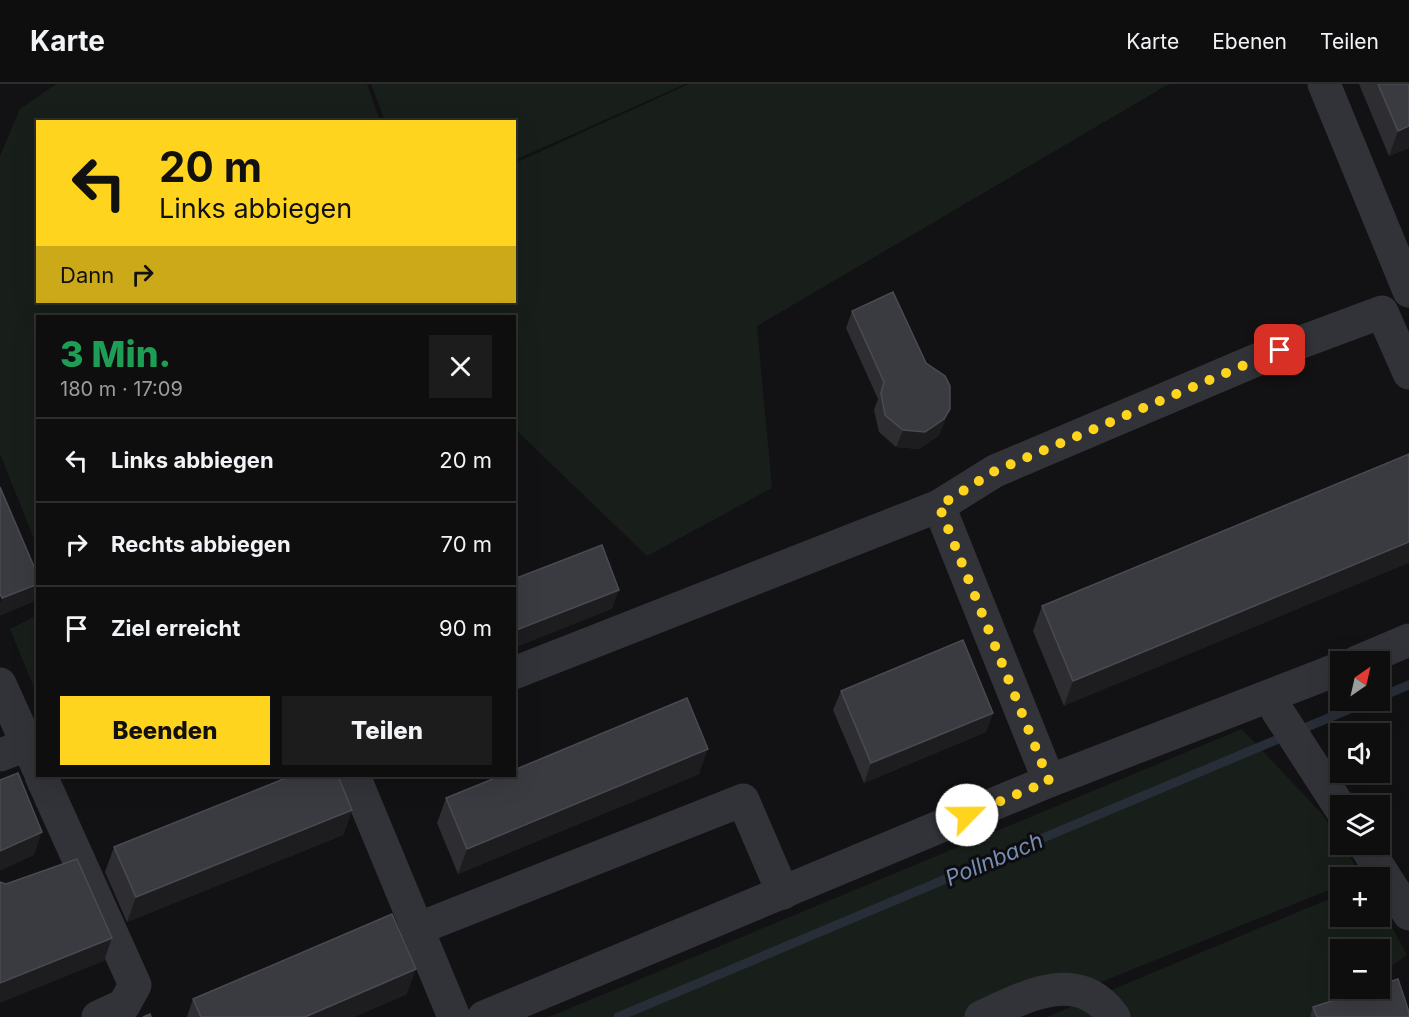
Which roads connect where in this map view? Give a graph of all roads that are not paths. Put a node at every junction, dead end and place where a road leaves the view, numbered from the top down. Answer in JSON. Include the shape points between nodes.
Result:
{"nodes":[{"id":1,"x":1324,"y":84,"type":"edge"},
{"id":2,"x":1409,"y":291,"type":"edge"},
{"id":3,"x":1395,"y":307,"type":"edge"},
{"id":4,"x":1409,"y":373,"type":"edge"},
{"id":5,"x":939,"y":506,"type":"junction"},
{"id":6,"x":1409,"y":640,"type":"edge"},
{"id":7,"x":1383,"y":651,"type":"edge"},
{"id":8,"x":516,"y":673,"type":"edge"},
{"id":9,"x":1330,"y":673,"type":"edge"},
{"id":10,"x":0,"y":684,"type":"edge"},
{"id":11,"x":1269,"y":698,"type":"junction"},
{"id":12,"x":22,"y":756,"type":"edge"},
{"id":13,"x":41,"y":777,"type":"edge"},
{"id":14,"x":354,"y":777,"type":"edge"},
{"id":15,"x":1049,"y":781,"type":"junction"},
{"id":16,"x":1332,"y":795,"type":"edge"},
{"id":17,"x":1371,"y":855,"type":"edge"},
{"id":18,"x":783,"y":893,"type":"junction"},
{"id":19,"x":1409,"y":914,"type":"edge"},
{"id":20,"x":417,"y":929,"type":"junction"},
{"id":21,"x":98,"y":1017,"type":"edge"},
{"id":22,"x":454,"y":1017,"type":"edge"},
{"id":23,"x":484,"y":1017,"type":"edge"},
{"id":24,"x":981,"y":1017,"type":"edge"},
{"id":25,"x":1114,"y":1017,"type":"edge"}],
"edges":[{"from":1,"to":2,"type":"street"},
{"from":3,"to":4,"type":"street"},
{"from":3,"to":5,"type":"street","via":[[1280,350],[995,471]]},
{"from":5,"to":8,"type":"street"},
{"from":5,"to":15,"type":"street"},
{"from":6,"to":7,"type":"street"},
{"from":9,"to":11,"type":"street"},
{"from":10,"to":12,"type":"street"},
{"from":11,"to":15,"type":"street"},
{"from":11,"to":16,"type":"street"},
{"from":13,"to":21,"type":"street","via":[[63,864],[135,985],[124,1005]]},
{"from":14,"to":20,"type":"street"},
{"from":15,"to":18,"type":"street"},
{"from":17,"to":19,"type":"street"},
{"from":18,"to":20,"type":"street","via":[[743,800]]},
{"from":18,"to":23,"type":"street"},
{"from":20,"to":22,"type":"street"},
{"from":24,"to":25,"type":"street","via":[[1030,995],[1057,988],[1087,994],[1105,1005]]}]}
